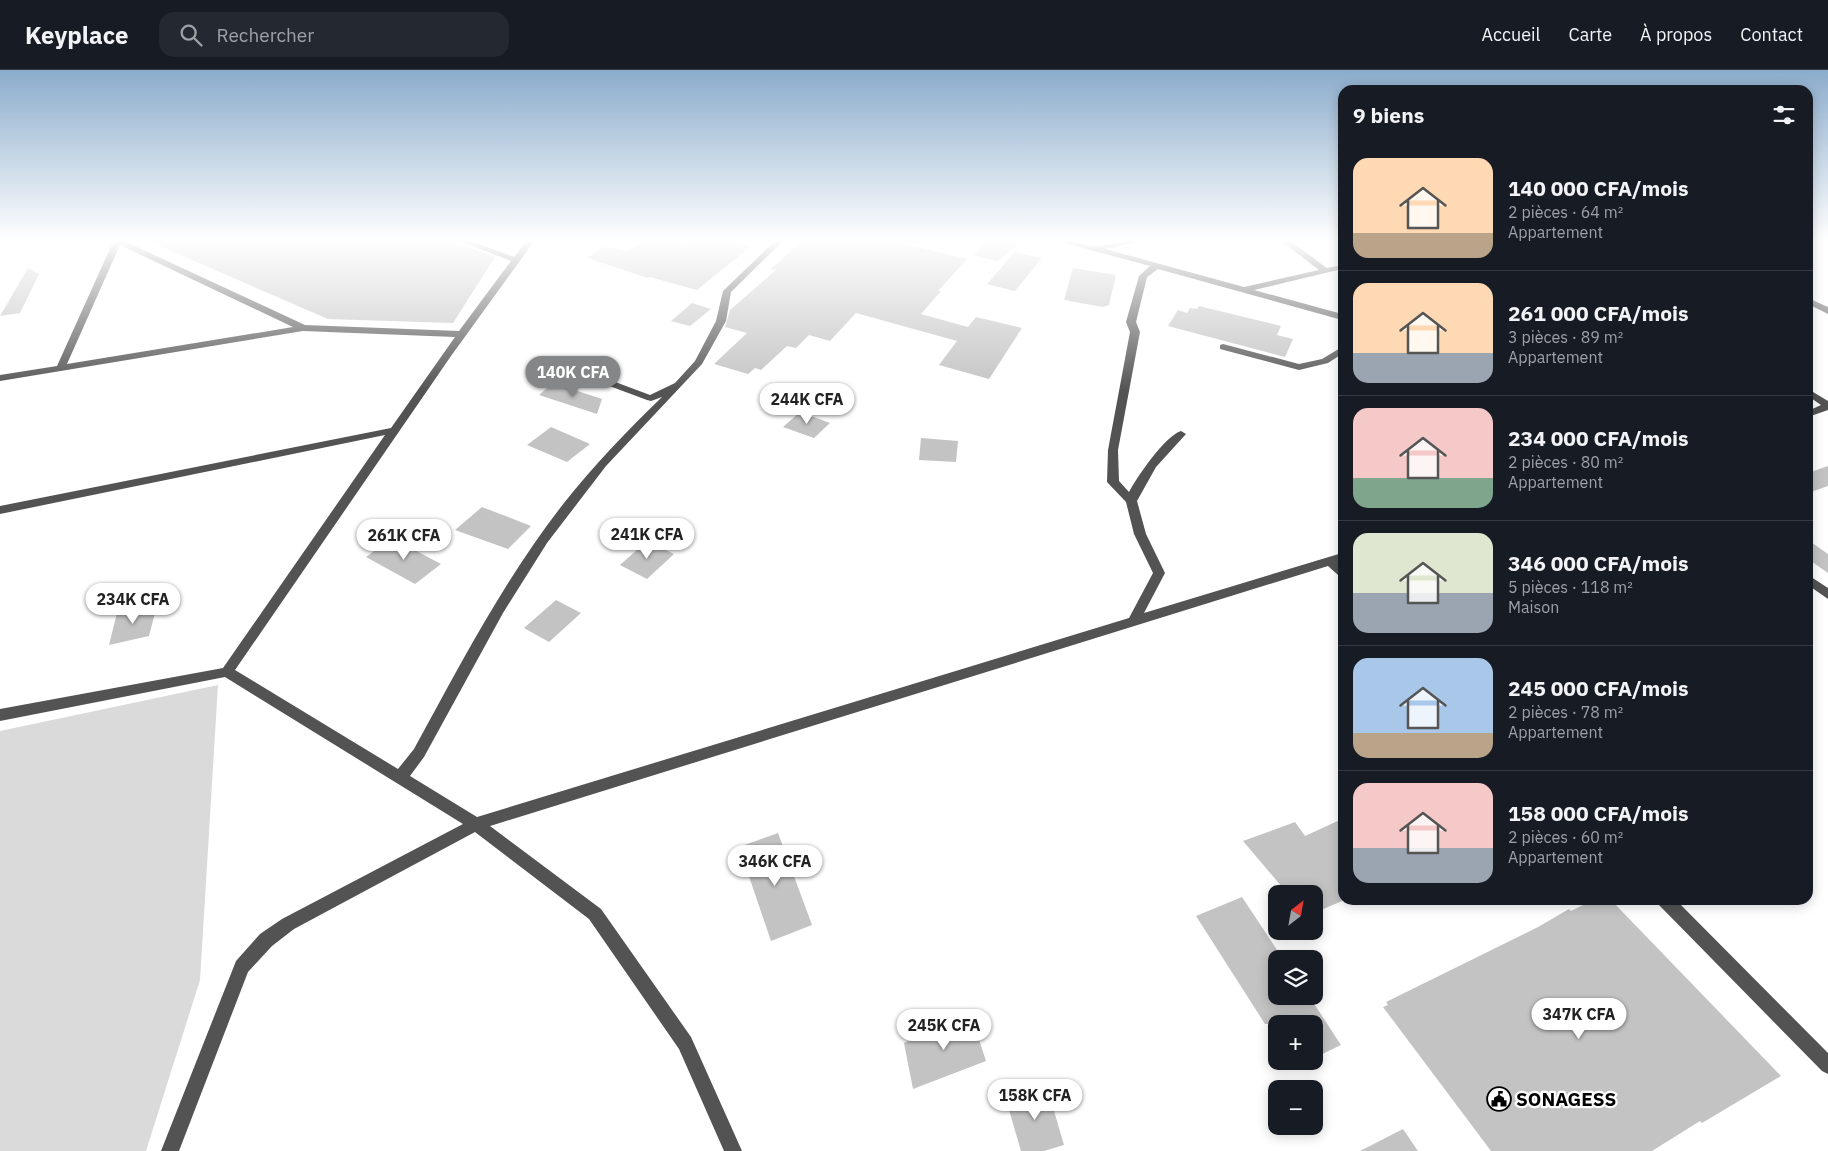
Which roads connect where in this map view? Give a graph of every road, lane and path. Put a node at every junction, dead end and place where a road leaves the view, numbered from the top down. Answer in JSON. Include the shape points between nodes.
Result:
{"nodes":[{"id":1,"x":95,"y":290,"type":"edge"},
{"id":2,"x":224,"y":290,"type":"edge"},
{"id":3,"x":494,"y":290,"type":"edge"},
{"id":4,"x":728,"y":290,"type":"edge"},
{"id":5,"x":1139,"y":290,"type":"edge"},
{"id":6,"x":1250,"y":290,"type":"edge"},
{"id":7,"x":1813,"y":304,"type":"edge"},
{"id":8,"x":1828,"y":312,"type":"edge"},
{"id":9,"x":1338,"y":316,"type":"edge"},
{"id":10,"x":303,"y":328,"type":"junction"},
{"id":11,"x":462,"y":334,"type":"junction"},
{"id":12,"x":1224,"y":347,"type":"dead end"},
{"id":13,"x":1338,"y":353,"type":"edge"},
{"id":14,"x":61,"y":367,"type":"junction"},
{"id":15,"x":591,"y":376,"type":"dead end"},
{"id":16,"x":0,"y":378,"type":"edge"},
{"id":17,"x":679,"y":385,"type":"junction"},
{"id":18,"x":1813,"y":395,"type":"edge"},
{"id":19,"x":1828,"y":405,"type":"edge"},
{"id":20,"x":1813,"y":412,"type":"edge"},
{"id":21,"x":395,"y":430,"type":"junction"},
{"id":22,"x":1182,"y":434,"type":"dead end"},
{"id":23,"x":1131,"y":501,"type":"junction"},
{"id":24,"x":0,"y":510,"type":"edge"},
{"id":25,"x":1337,"y":559,"type":"edge"},
{"id":26,"x":1813,"y":583,"type":"edge"},
{"id":27,"x":1828,"y":594,"type":"edge"},
{"id":28,"x":1134,"y":621,"type":"junction"},
{"id":29,"x":227,"y":672,"type":"junction"},
{"id":30,"x":0,"y":715,"type":"edge"},
{"id":31,"x":400,"y":778,"type":"junction"},
{"id":32,"x":476,"y":824,"type":"junction"},
{"id":33,"x":1670,"y":905,"type":"edge"},
{"id":34,"x":1828,"y":1065,"type":"edge"},
{"id":35,"x":170,"y":1151,"type":"edge"},
{"id":36,"x":733,"y":1151,"type":"edge"}],
"edges":[{"from":1,"to":14,"type":"street"},
{"from":2,"to":10,"type":"street"},
{"from":3,"to":11,"type":"street"},
{"from":4,"to":17,"type":"street","via":[[721,321],[698,362]]},
{"from":5,"to":23,"type":"street","via":[[1131,322],[1135,332],[1113,450],[1113,482]]},
{"from":6,"to":9,"type":"street"},
{"from":7,"to":8,"type":"street"},
{"from":10,"to":11,"type":"street"},
{"from":10,"to":14,"type":"street"},
{"from":11,"to":21,"type":"street"},
{"from":12,"to":13,"type":"street","via":[[1300,367],[1325,361]]},
{"from":14,"to":16,"type":"street"},
{"from":15,"to":17,"type":"street","via":[[652,398]]},
{"from":17,"to":31,"type":"street","via":[[592,475],[552,528],[521,575],[419,753]]},
{"from":18,"to":19,"type":"street"},
{"from":19,"to":20,"type":"street"},
{"from":21,"to":24,"type":"street"},
{"from":21,"to":29,"type":"street"},
{"from":22,"to":23,"type":"street","via":[[1155,459],[1138,483]]},
{"from":23,"to":28,"type":"street","via":[[1140,534],[1159,573]]},
{"from":25,"to":28,"type":"street"},
{"from":26,"to":27,"type":"street"},
{"from":28,"to":32,"type":"street"},
{"from":29,"to":30,"type":"street"},
{"from":29,"to":31,"type":"street"},
{"from":31,"to":32,"type":"street"},
{"from":32,"to":35,"type":"street","via":[[288,924],[266,940],[242,967]]},
{"from":32,"to":36,"type":"street","via":[[595,914],[685,1043]]},
{"from":33,"to":34,"type":"street"}]}
